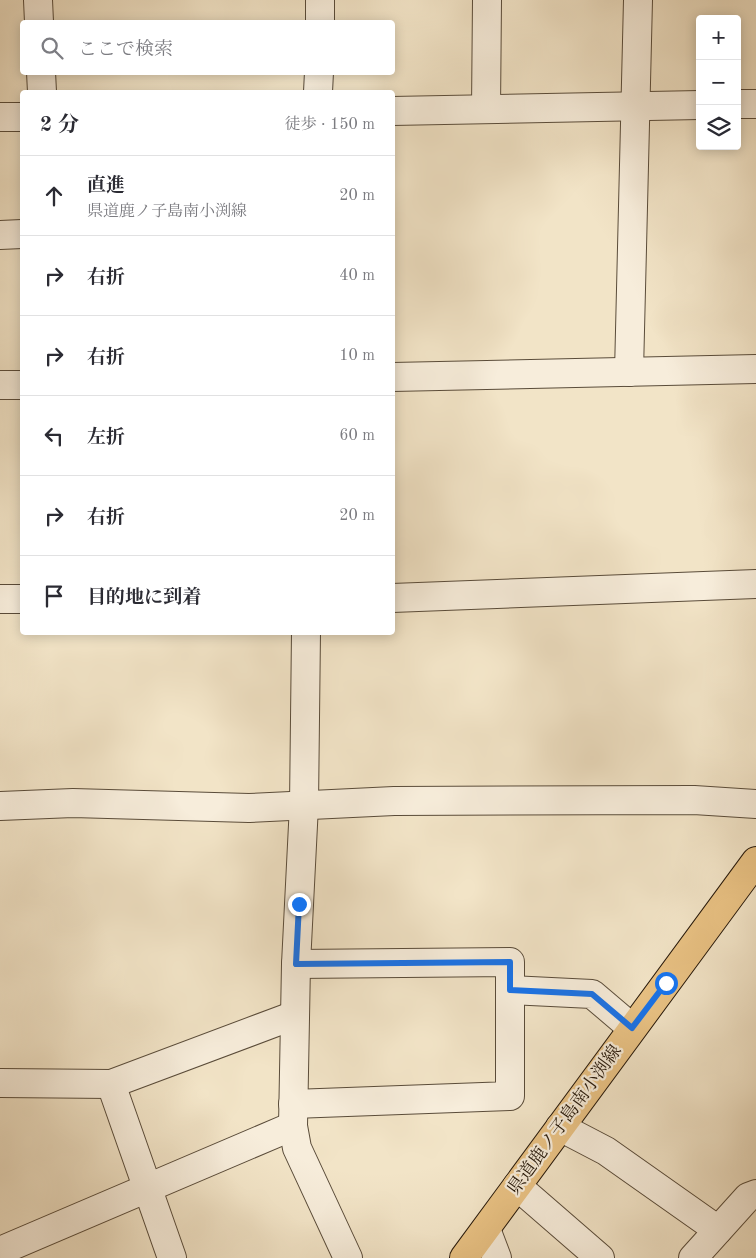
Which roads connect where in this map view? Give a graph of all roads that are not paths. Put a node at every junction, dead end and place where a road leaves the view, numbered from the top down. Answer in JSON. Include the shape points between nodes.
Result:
{"nodes":[{"id":1,"x":38,"y":0,"type":"edge"},
{"id":2,"x":320,"y":0,"type":"edge"},
{"id":3,"x":487,"y":0,"type":"edge"},
{"id":4,"x":638,"y":0,"type":"edge"},
{"id":5,"x":39,"y":20,"type":"edge"},
{"id":6,"x":320,"y":20,"type":"edge"},
{"id":7,"x":41,"y":75,"type":"edge"},
{"id":8,"x":319,"y":75,"type":"edge"},
{"id":9,"x":42,"y":90,"type":"edge"},
{"id":10,"x":318,"y":90,"type":"edge"},
{"id":11,"x":741,"y":104,"type":"edge"},
{"id":12,"x":756,"y":104,"type":"edge"},
{"id":13,"x":696,"y":105,"type":"edge"},
{"id":14,"x":637,"y":106,"type":"junction"},
{"id":15,"x":486,"y":109,"type":"junction"},
{"id":16,"x":395,"y":111,"type":"edge"},
{"id":17,"x":20,"y":117,"type":"edge"},
{"id":18,"x":0,"y":118,"type":"edge"},
{"id":19,"x":20,"y":234,"type":"edge"},
{"id":20,"x":0,"y":235,"type":"edge"},
{"id":21,"x":756,"y":369,"type":"edge"},
{"id":22,"x":629,"y":372,"type":"junction"},
{"id":23,"x":395,"y":377,"type":"edge"},
{"id":24,"x":20,"y":385,"type":"edge"},
{"id":25,"x":0,"y":386,"type":"edge"},
{"id":26,"x":756,"y":584,"type":"edge"},
{"id":27,"x":395,"y":598,"type":"edge"},
{"id":28,"x":0,"y":599,"type":"edge"},
{"id":29,"x":20,"y":599,"type":"edge"},
{"id":30,"x":306,"y":635,"type":"edge"},
{"id":31,"x":756,"y":804,"type":"edge"},
{"id":32,"x":304,"y":805,"type":"junction"},
{"id":33,"x":0,"y":806,"type":"edge"},
{"id":34,"x":756,"y":861,"type":"edge"},
{"id":35,"x":296,"y":964,"type":"junction"},
{"id":36,"x":510,"y":990,"type":"junction"},
{"id":37,"x":295,"y":1015,"type":"junction"},
{"id":38,"x":632,"y":1028,"type":"junction"},
{"id":39,"x":0,"y":1083,"type":"edge"},
{"id":40,"x":111,"y":1084,"type":"junction"},
{"id":41,"x":293,"y":1115,"type":"junction"},
{"id":42,"x":560,"y":1128,"type":"junction"},
{"id":43,"x":517,"y":1186,"type":"junction"},
{"id":44,"x":147,"y":1187,"type":"junction"},
{"id":45,"x":756,"y":1194,"type":"edge"},
{"id":46,"x":486,"y":1229,"type":"junction"},
{"id":47,"x":718,"y":1230,"type":"junction"},
{"id":48,"x":0,"y":1251,"type":"edge"},
{"id":49,"x":172,"y":1258,"type":"edge"},
{"id":50,"x":348,"y":1258,"type":"edge"},
{"id":51,"x":464,"y":1258,"type":"edge"},
{"id":52,"x":497,"y":1258,"type":"edge"},
{"id":53,"x":600,"y":1258,"type":"edge"},
{"id":54,"x":692,"y":1258,"type":"edge"}],
"edges":[{"from":1,"to":5,"type":"street"},
{"from":2,"to":6,"type":"street"},
{"from":3,"to":15,"type":"street"},
{"from":4,"to":14,"type":"street"},
{"from":7,"to":9,"type":"street"},
{"from":8,"to":10,"type":"street"},
{"from":11,"to":12,"type":"street"},
{"from":13,"to":14,"type":"street"},
{"from":14,"to":15,"type":"street"},
{"from":14,"to":22,"type":"street"},
{"from":15,"to":16,"type":"street"},
{"from":17,"to":18,"type":"street"},
{"from":19,"to":20,"type":"street"},
{"from":21,"to":22,"type":"street"},
{"from":22,"to":23,"type":"street"},
{"from":24,"to":25,"type":"street"},
{"from":26,"to":27,"type":"street"},
{"from":28,"to":29,"type":"street"},
{"from":30,"to":32,"type":"street"},
{"from":31,"to":32,"type":"street","via":[[684,800],[394,801]]},
{"from":32,"to":33,"type":"street","via":[[249,808],[73,803]]},
{"from":32,"to":35,"type":"street"},
{"from":34,"to":38,"type":"main road","name":"県道鹿ノ子島南小渕線"},
{"from":35,"to":36,"type":"street","via":[[510,962]]},
{"from":35,"to":37,"type":"street"},
{"from":36,"to":38,"type":"street","via":[[592,994]]},
{"from":36,"to":41,"type":"street","via":[[510,1096]]},
{"from":37,"to":40,"type":"street"},
{"from":37,"to":41,"type":"street"},
{"from":38,"to":42,"type":"main road","name":"県道鹿ノ子島南小渕線"},
{"from":39,"to":40,"type":"street"},
{"from":40,"to":44,"type":"street"},
{"from":41,"to":44,"type":"street"},
{"from":41,"to":50,"type":"street","via":[[297,1148]]},
{"from":42,"to":43,"type":"main road","name":"県道鹿ノ子島南小渕線"},
{"from":42,"to":47,"type":"street","via":[[606,1151]]},
{"from":43,"to":46,"type":"main road","name":"県道鹿ノ子島南小渕線"},
{"from":43,"to":53,"type":"street"},
{"from":44,"to":48,"type":"street"},
{"from":44,"to":49,"type":"street"},
{"from":45,"to":47,"type":"street","via":[[748,1198]]},
{"from":46,"to":51,"type":"main road","name":"県道鹿ノ子島南小渕線"},
{"from":46,"to":52,"type":"street"},
{"from":47,"to":54,"type":"street"}]}
